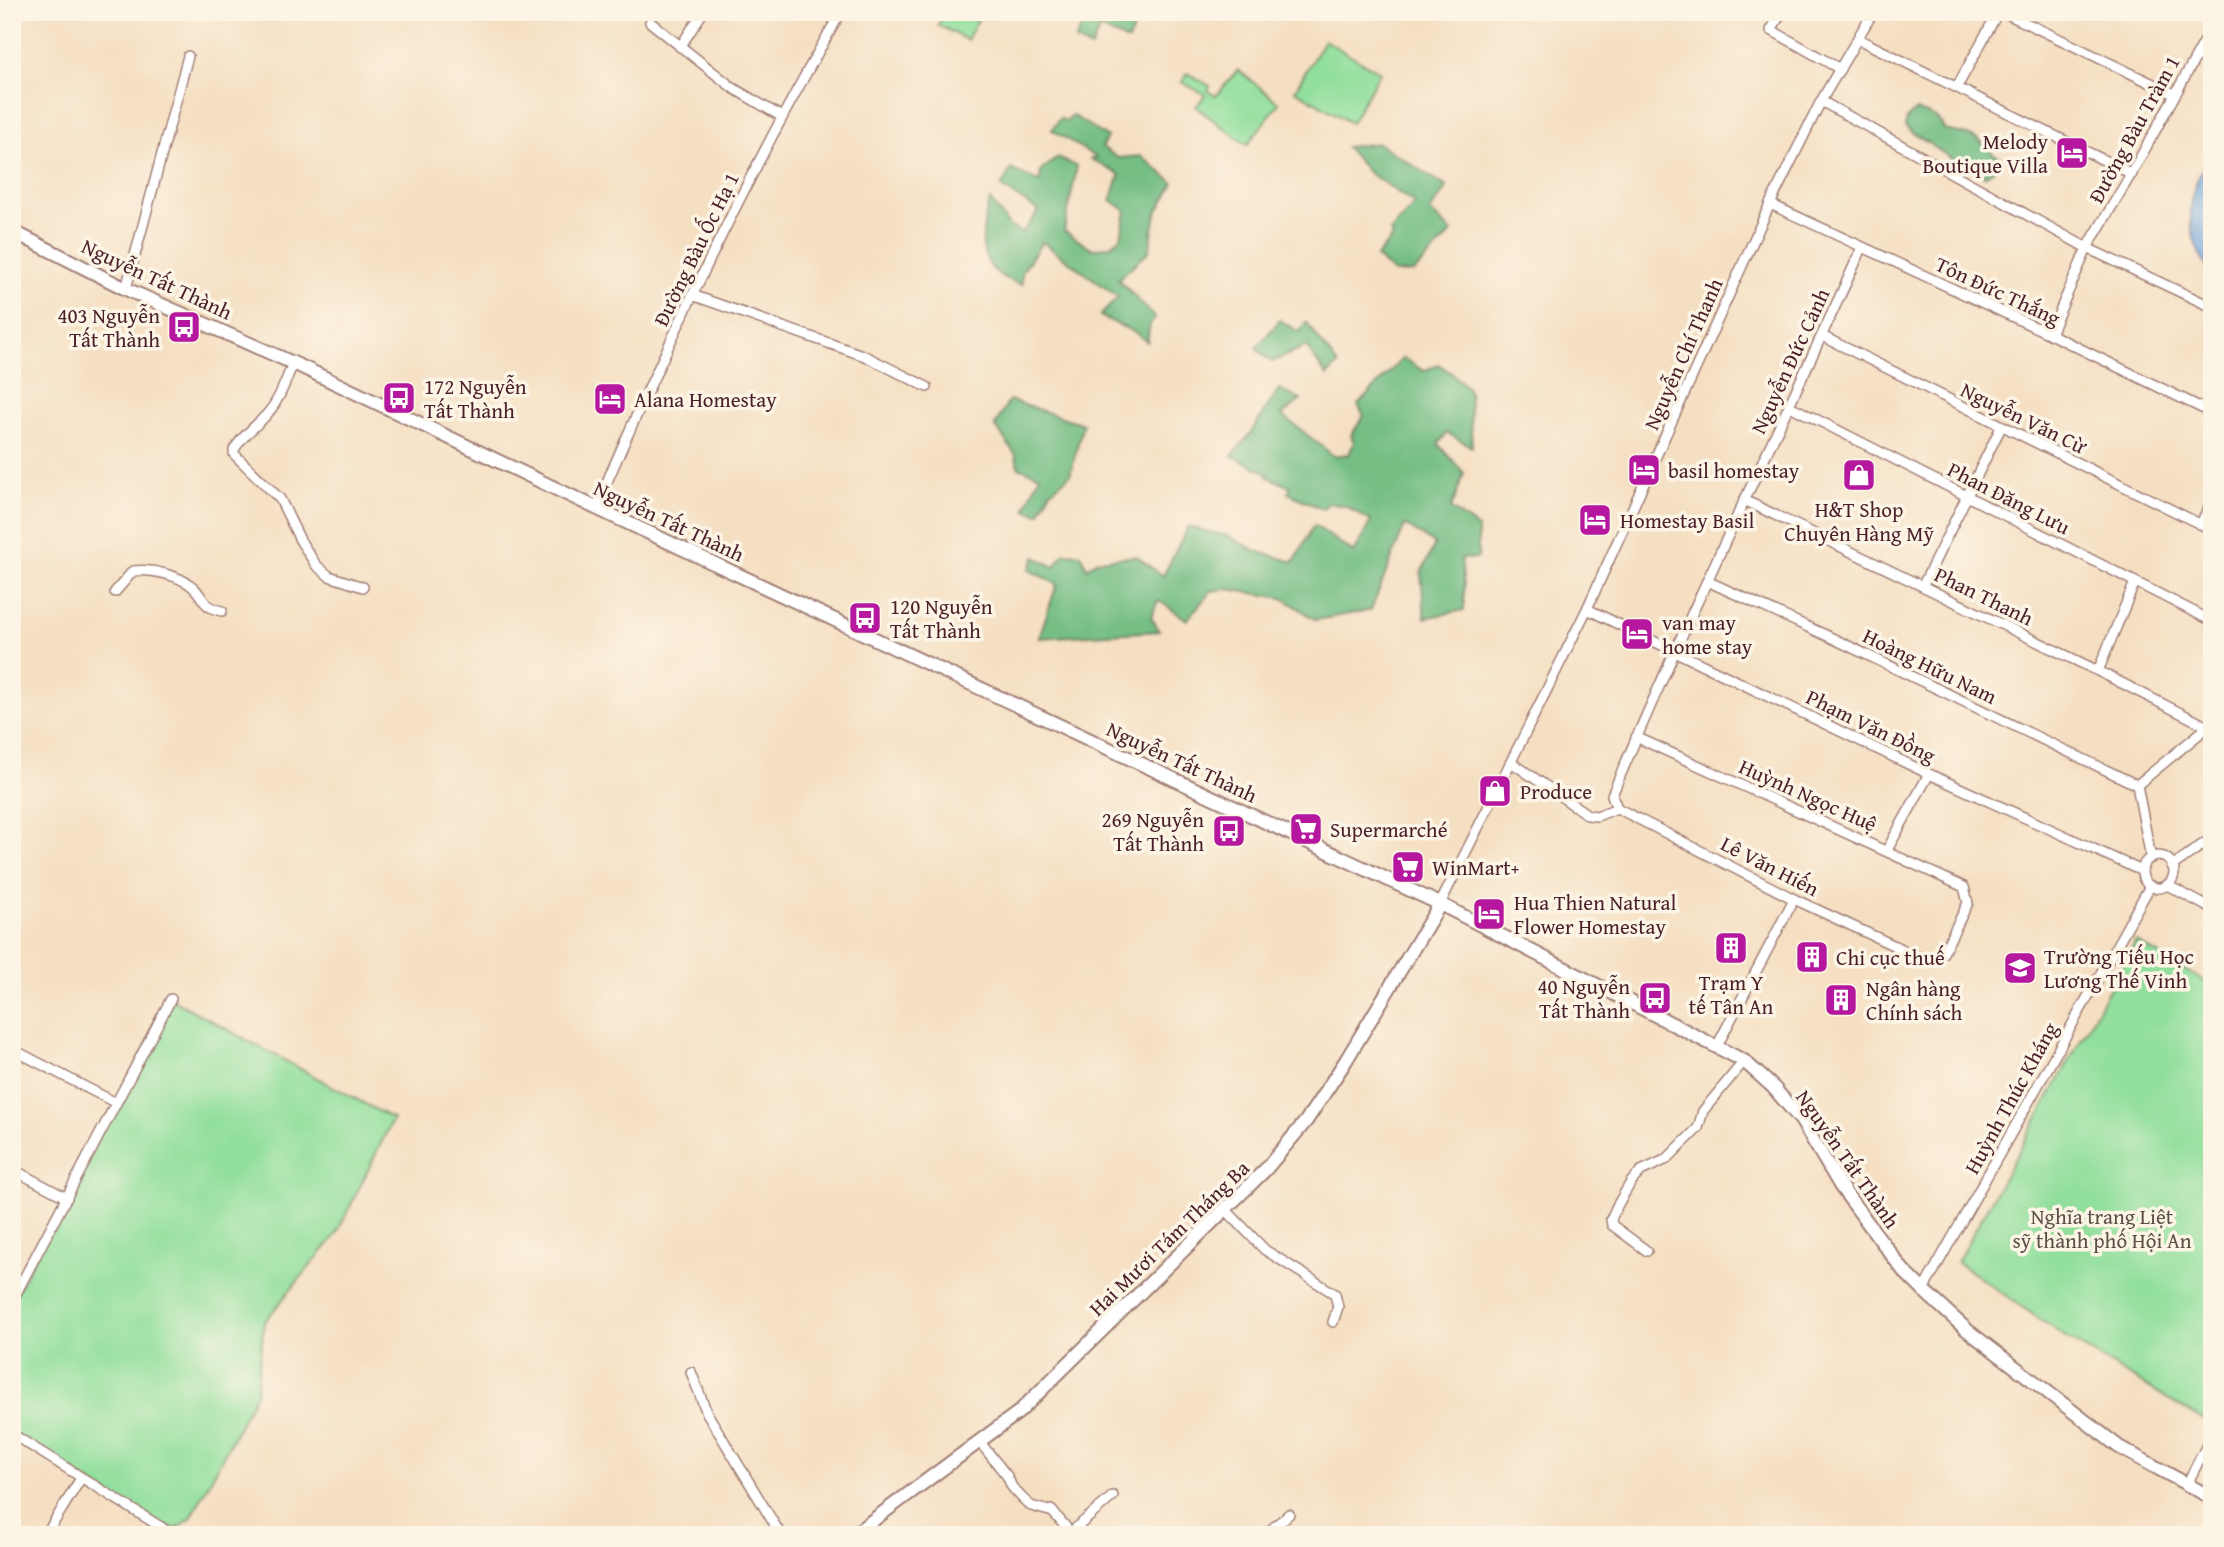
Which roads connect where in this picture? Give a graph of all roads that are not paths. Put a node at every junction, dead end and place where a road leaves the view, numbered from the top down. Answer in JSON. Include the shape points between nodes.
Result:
{"nodes":[{"id":1,"x":702,"y":12,"type":"edge"},
{"id":2,"x":841,"y":12,"type":"edge"},
{"id":3,"x":1782,"y":12,"type":"edge"},
{"id":4,"x":1873,"y":12,"type":"edge"},
{"id":5,"x":2000,"y":12,"type":"edge"},
{"id":6,"x":2201,"y":12,"type":"edge"},
{"id":7,"x":2212,"y":19,"type":"edge"},
{"id":8,"x":650,"y":22,"type":"dead end"},
{"id":9,"x":2212,"y":28,"type":"edge"},
{"id":10,"x":1858,"y":39,"type":"junction"},
{"id":11,"x":680,"y":47,"type":"junction"},
{"id":12,"x":188,"y":56,"type":"dead end"},
{"id":13,"x":1840,"y":69,"type":"junction"},
{"id":14,"x":1957,"y":87,"type":"junction"},
{"id":15,"x":2174,"y":94,"type":"junction"},
{"id":16,"x":1821,"y":101,"type":"junction"},
{"id":17,"x":782,"y":117,"type":"junction"},
{"id":18,"x":2132,"y":174,"type":"junction"},
{"id":19,"x":1770,"y":204,"type":"junction"},
{"id":20,"x":12,"y":231,"type":"edge"},
{"id":21,"x":1862,"y":248,"type":"junction"},
{"id":22,"x":2087,"y":248,"type":"junction"},
{"id":23,"x":126,"y":289,"type":"junction"},
{"id":24,"x":692,"y":295,"type":"junction"},
{"id":25,"x":2212,"y":307,"type":"edge"},
{"id":26,"x":2050,"y":334,"type":"junction"},
{"id":27,"x":1822,"y":336,"type":"junction"},
{"id":28,"x":293,"y":363,"type":"junction"},
{"id":29,"x":928,"y":387,"type":"dead end"},
{"id":30,"x":1790,"y":406,"type":"junction"},
{"id":31,"x":2212,"y":413,"type":"edge"},
{"id":32,"x":2001,"y":427,"type":"junction"},
{"id":33,"x":1967,"y":496,"type":"junction"},
{"id":34,"x":1744,"y":500,"type":"junction"},
{"id":35,"x":2212,"y":501,"type":"edge"},
{"id":36,"x":596,"y":508,"type":"junction"},
{"id":37,"x":2201,"y":524,"type":"junction"},
{"id":38,"x":2212,"y":530,"type":"edge"},
{"id":39,"x":1707,"y":581,"type":"junction"},
{"id":40,"x":2135,"y":582,"type":"junction"},
{"id":41,"x":1923,"y":585,"type":"junction"},
{"id":42,"x":363,"y":587,"type":"dead end"},
{"id":43,"x":115,"y":592,"type":"dead end"},
{"id":44,"x":1587,"y":609,"type":"junction"},
{"id":45,"x":222,"y":611,"type":"dead end"},
{"id":46,"x":2212,"y":621,"type":"edge"},
{"id":47,"x":1673,"y":651,"type":"junction"},
{"id":48,"x":2098,"y":671,"type":"junction"},
{"id":49,"x":2210,"y":725,"type":"edge"},
{"id":50,"x":1636,"y":737,"type":"junction"},
{"id":51,"x":1511,"y":762,"type":"junction"},
{"id":52,"x":1929,"y":774,"type":"junction"},
{"id":53,"x":2137,"y":785,"type":"junction"},
{"id":54,"x":1617,"y":808,"type":"junction"},
{"id":55,"x":2212,"y":838,"type":"edge"},
{"id":56,"x":1887,"y":850,"type":"junction"},
{"id":57,"x":2151,"y":858,"type":"junction"},
{"id":58,"x":2172,"y":866,"type":"junction"},
{"id":59,"x":2142,"y":872,"type":"junction"},
{"id":60,"x":2167,"y":885,"type":"junction"},
{"id":61,"x":2150,"y":886,"type":"junction"},
{"id":62,"x":1794,"y":898,"type":"junction"},
{"id":63,"x":1440,"y":904,"type":"junction"},
{"id":64,"x":2212,"y":909,"type":"edge"},
{"id":65,"x":1923,"y":959,"type":"joint"},
{"id":66,"x":171,"y":999,"type":"dead end"},
{"id":67,"x":1717,"y":1046,"type":"junction"},
{"id":68,"x":12,"y":1049,"type":"edge"},
{"id":69,"x":1744,"y":1061,"type":"junction"},
{"id":70,"x":116,"y":1103,"type":"junction"},
{"id":71,"x":12,"y":1169,"type":"edge"},
{"id":72,"x":66,"y":1198,"type":"junction"},
{"id":73,"x":1225,"y":1209,"type":"junction"},
{"id":74,"x":1647,"y":1251,"type":"dead end"},
{"id":75,"x":15,"y":1290,"type":"edge"},
{"id":76,"x":1923,"y":1290,"type":"junction"},
{"id":77,"x":12,"y":1301,"type":"edge"},
{"id":78,"x":1333,"y":1322,"type":"dead end"},
{"id":79,"x":691,"y":1372,"type":"dead end"},
{"id":80,"x":12,"y":1434,"type":"edge"},
{"id":81,"x":2212,"y":1435,"type":"edge"},
{"id":82,"x":979,"y":1441,"type":"junction"},
{"id":83,"x":80,"y":1478,"type":"junction"},
{"id":84,"x":2186,"y":1486,"type":"junction"},
{"id":85,"x":1113,"y":1496,"type":"dead end"},
{"id":86,"x":2212,"y":1498,"type":"edge"},
{"id":87,"x":1289,"y":1514,"type":"dead end"},
{"id":88,"x":1277,"y":1524,"type":"junction"},
{"id":89,"x":158,"y":1531,"type":"edge"},
{"id":90,"x":1070,"y":1534,"type":"edge"},
{"id":91,"x":46,"y":1535,"type":"edge"},
{"id":92,"x":171,"y":1535,"type":"edge"},
{"id":93,"x":781,"y":1535,"type":"edge"},
{"id":94,"x":853,"y":1535,"type":"edge"},
{"id":95,"x":1265,"y":1535,"type":"edge"},
{"id":96,"x":1287,"y":1535,"type":"edge"}],
"edges":[{"from":1,"to":11,"type":"street"},
{"from":2,"to":17,"type":"street","name":"Đường Bàu Ốc Hạ 1"},
{"from":3,"to":13,"type":"street","via":[[1771,30]]},
{"from":4,"to":10,"type":"street","name":"Nguyễn Chí Thanh"},
{"from":5,"to":14,"type":"street"},
{"from":5,"to":15,"type":"street"},
{"from":6,"to":7,"type":"street"},
{"from":8,"to":11,"type":"street"},
{"from":9,"to":15,"type":"street","name":"Đường Bàu Tràm 1"},
{"from":10,"to":13,"type":"street","name":"Nguyễn Chí Thanh"},
{"from":10,"to":14,"type":"street"},
{"from":11,"to":17,"type":"street","via":[[733,88]]},
{"from":12,"to":23,"type":"street"},
{"from":13,"to":16,"type":"street","name":"Nguyễn Chí Thanh"},
{"from":14,"to":18,"type":"street"},
{"from":15,"to":18,"type":"street","name":"Đường Bàu Tràm 1"},
{"from":16,"to":19,"type":"street","name":"Nguyễn Chí Thanh"},
{"from":16,"to":22,"type":"street"},
{"from":17,"to":24,"type":"street","name":"Đường Bàu Ốc Hạ 1"},
{"from":18,"to":22,"type":"street","name":"Đường Bàu Tràm 1"},
{"from":19,"to":21,"type":"street","name":"Tôn Đức Thắng"},
{"from":19,"to":44,"type":"street","name":"Nguyễn Chí Thanh"},
{"from":20,"to":23,"type":"main road","name":"Nguyễn Tất Thành"},
{"from":21,"to":26,"type":"street","name":"Tôn Đức Thắng"},
{"from":21,"to":27,"type":"street","name":"Nguyễn Đức Cảnh"},
{"from":22,"to":25,"type":"street"},
{"from":22,"to":26,"type":"street","name":"Đường Bàu Tràm 1"},
{"from":23,"to":28,"type":"main road","name":"Nguyễn Tất Thành"},
{"from":24,"to":29,"type":"street","via":[[865,355]]},
{"from":24,"to":36,"type":"street","name":"Đường Bàu Ốc Hạ 1"},
{"from":26,"to":31,"type":"street","name":"Tôn Đức Thắng"},
{"from":27,"to":30,"type":"street","name":"Nguyễn Đức Cảnh"},
{"from":27,"to":32,"type":"street","name":"Nguyễn Văn Cừ"},
{"from":28,"to":36,"type":"main road","name":"Nguyễn Tất Thành"},
{"from":28,"to":42,"type":"street","via":[[277,400],[242,438],[234,454],[285,505],[316,565],[329,576]]},
{"from":30,"to":33,"type":"street","name":"Phan Đăng Lưu"},
{"from":30,"to":34,"type":"street","name":"Nguyễn Đức Cảnh"},
{"from":32,"to":33,"type":"street"},
{"from":32,"to":37,"type":"street","name":"Nguyễn Văn Cừ"},
{"from":33,"to":40,"type":"street","name":"Phan Đăng Lưu"},
{"from":33,"to":41,"type":"street"},
{"from":34,"to":39,"type":"street","name":"Nguyễn Đức Cảnh"},
{"from":34,"to":41,"type":"street","name":"Phan Thanh"},
{"from":35,"to":37,"type":"street"},
{"from":36,"to":63,"type":"main road","name":"Nguyễn Tất Thành"},
{"from":37,"to":38,"type":"street","name":"Nguyễn Văn Cừ"},
{"from":39,"to":47,"type":"street","name":"Nguyễn Đức Cảnh"},
{"from":39,"to":53,"type":"street","name":"Hoàng Hữu Nam"},
{"from":40,"to":46,"type":"street","name":"Phan Đăng Lưu"},
{"from":40,"to":48,"type":"street"},
{"from":41,"to":48,"type":"street","name":"Phan Thanh"},
{"from":43,"to":45,"type":"street","via":[[133,571],[165,574],[190,585],[207,607]]},
{"from":44,"to":47,"type":"street","name":"Phạm Văn Đồng"},
{"from":44,"to":51,"type":"street","name":"Nguyễn Chí Thanh"},
{"from":47,"to":50,"type":"street","name":"Nguyễn Đức Cảnh"},
{"from":47,"to":52,"type":"street","name":"Phạm Văn Đồng"},
{"from":48,"to":49,"type":"street","name":"Phan Thanh"},
{"from":49,"to":53,"type":"street"},
{"from":50,"to":54,"type":"street","name":"Nguyễn Đức Cảnh","via":[[1612,795]]},
{"from":50,"to":56,"type":"street","name":"Huỳnh Ngọc Huệ"},
{"from":51,"to":54,"type":"street","via":[[1588,815]]},
{"from":51,"to":63,"type":"street","name":"Nguyễn Chí Thanh"},
{"from":52,"to":56,"type":"street"},
{"from":52,"to":59,"type":"street","name":"Phạm Văn Đồng"},
{"from":53,"to":57,"type":"street"},
{"from":54,"to":62,"type":"street","name":"Lê Văn Hiến"},
{"from":55,"to":58,"type":"street"},
{"from":56,"to":65,"type":"street","name":"Huỳnh Ngọc Huệ","via":[[1964,887],[1968,904],[1943,953]]},
{"from":57,"to":58,"type":"street","via":[[2165,858]]},
{"from":57,"to":59,"type":"street"},
{"from":58,"to":60,"type":"street","via":[[2174,874]]},
{"from":59,"to":61,"type":"street"},
{"from":60,"to":61,"type":"street"},
{"from":60,"to":64,"type":"street"},
{"from":61,"to":76,"type":"street","name":"Huỳnh Thúc Kháng"},
{"from":62,"to":65,"type":"street","name":"Lê Văn Hiến"},
{"from":62,"to":67,"type":"street"},
{"from":63,"to":67,"type":"main road","name":"Nguyễn Tất Thành"},
{"from":63,"to":73,"type":"main road","name":"Hai Mươi Tám Tháng Ba","via":[[1306,1121]]},
{"from":66,"to":70,"type":"street"},
{"from":67,"to":69,"type":"main road","name":"Nguyễn Tất Thành"},
{"from":68,"to":70,"type":"street"},
{"from":69,"to":74,"type":"street","via":[[1703,1111],[1698,1128],[1667,1159],[1641,1171],[1621,1197],[1612,1225]]},
{"from":69,"to":76,"type":"main road","name":"Nguyễn Tất Thành","via":[[1801,1120],[1841,1186]]},
{"from":70,"to":72,"type":"street"},
{"from":71,"to":72,"type":"street"},
{"from":72,"to":75,"type":"street"},
{"from":73,"to":78,"type":"street","via":[[1265,1250],[1335,1294],[1338,1307]]},
{"from":73,"to":82,"type":"main road","name":"Hai Mươi Tám Tháng Ba","via":[[1020,1412]]},
{"from":75,"to":77,"type":"street"},
{"from":76,"to":84,"type":"main road","name":"Nguyễn Tất Thành","via":[[2054,1399],[2119,1447]]},
{"from":79,"to":93,"type":"street","via":[[707,1413]]},
{"from":80,"to":83,"type":"street"},
{"from":81,"to":84,"type":"street"},
{"from":82,"to":90,"type":"street","via":[[1012,1488],[1031,1506],[1050,1508]]},
{"from":82,"to":94,"type":"main road","name":"Hai Mươi Tám Tháng Ba"},
{"from":83,"to":89,"type":"street"},
{"from":83,"to":91,"type":"street"},
{"from":84,"to":86,"type":"main road","name":"Nguyễn Tất Thành"},
{"from":85,"to":90,"type":"street"},
{"from":87,"to":88,"type":"street"},
{"from":88,"to":95,"type":"street"},
{"from":88,"to":96,"type":"street"},
{"from":89,"to":92,"type":"street"}]}
